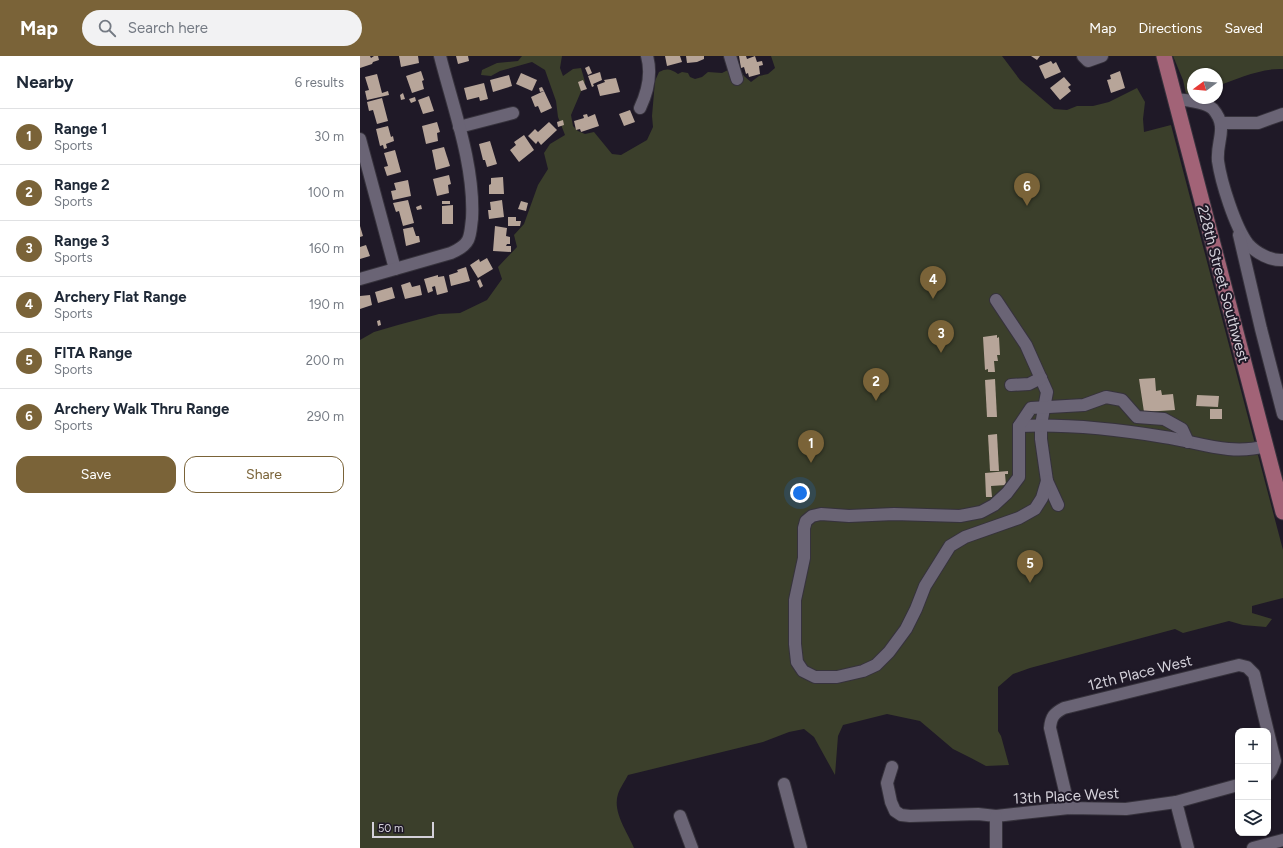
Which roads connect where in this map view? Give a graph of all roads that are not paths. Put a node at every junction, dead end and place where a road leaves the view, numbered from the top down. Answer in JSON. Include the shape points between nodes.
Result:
{"nodes":[{"id":1,"x":440,"y":56,"type":"edge"},
{"id":2,"x":730,"y":56,"type":"edge"},
{"id":3,"x":1102,"y":56,"type":"edge"},
{"id":4,"x":1164,"y":56,"type":"edge"},
{"id":5,"x":1085,"y":58,"type":"edge"},
{"id":6,"x":648,"y":60,"type":"edge"},
{"id":7,"x":737,"y":79,"type":"dead end"},
{"id":8,"x":1175,"y":99,"type":"junction"},
{"id":9,"x":640,"y":108,"type":"dead end"},
{"id":10,"x":513,"y":113,"type":"dead end"},
{"id":11,"x":1283,"y":114,"type":"edge"},
{"id":12,"x":1221,"y":123,"type":"junction"},
{"id":13,"x":459,"y":128,"type":"junction"},
{"id":14,"x":360,"y":139,"type":"edge"},
{"id":15,"x":1237,"y":225,"type":"junction"},
{"id":16,"x":1283,"y":260,"type":"edge"},
{"id":17,"x":395,"y":269,"type":"junction"},
{"id":18,"x":360,"y":279,"type":"edge"},
{"id":19,"x":996,"y":300,"type":"dead end"},
{"id":20,"x":1041,"y":378,"type":"junction"},
{"id":21,"x":1010,"y":385,"type":"dead end"},
{"id":22,"x":1045,"y":408,"type":"junction"},
{"id":23,"x":1283,"y":414,"type":"edge"},
{"id":24,"x":1041,"y":425,"type":"junction"},
{"id":25,"x":1019,"y":426,"type":"junction"},
{"id":26,"x":1188,"y":442,"type":"junction"},
{"id":27,"x":1265,"y":446,"type":"junction"},
{"id":28,"x":1047,"y":481,"type":"junction"},
{"id":29,"x":1058,"y":506,"type":"dead end"},
{"id":30,"x":1283,"y":512,"type":"edge"},
{"id":31,"x":892,"y":767,"type":"dead end"},
{"id":32,"x":1271,"y":771,"type":"edge"},
{"id":33,"x":784,"y":784,"type":"dead end"},
{"id":34,"x":1235,"y":786,"type":"edge"},
{"id":35,"x":1176,"y":802,"type":"junction"},
{"id":36,"x":1069,"y":808,"type":"junction"},
{"id":37,"x":680,"y":816,"type":"dead end"},
{"id":38,"x":996,"y":816,"type":"junction"},
{"id":39,"x":1283,"y":840,"type":"edge"},
{"id":40,"x":692,"y":848,"type":"edge"},
{"id":41,"x":801,"y":848,"type":"edge"},
{"id":42,"x":996,"y":848,"type":"edge"},
{"id":43,"x":1188,"y":848,"type":"edge"},
{"id":44,"x":1253,"y":848,"type":"edge"}],
"edges":[{"from":1,"to":13,"type":"street"},
{"from":2,"to":7,"type":"street"},
{"from":3,"to":5,"type":"street"},
{"from":4,"to":8,"type":"main road","name":"228th Street Southwest"},
{"from":6,"to":9,"type":"street","via":[[647,94]]},
{"from":8,"to":12,"type":"street","via":[[1194,101],[1212,108]]},
{"from":8,"to":27,"type":"main road","name":"228th Street Southwest"},
{"from":10,"to":13,"type":"street"},
{"from":11,"to":12,"type":"street","via":[[1258,123]]},
{"from":12,"to":15,"type":"street","via":[[1218,161]]},
{"from":13,"to":17,"type":"street","via":[[470,173],[472,208],[468,240],[451,253]]},
{"from":14,"to":17,"type":"street"},
{"from":15,"to":16,"type":"street","via":[[1248,244],[1262,255]]},
{"from":15,"to":23,"type":"street"},
{"from":17,"to":18,"type":"street"},
{"from":19,"to":20,"type":"street","via":[[1026,345]]},
{"from":20,"to":21,"type":"street","via":[[1029,384]]},
{"from":20,"to":22,"type":"street","via":[[1047,392]]},
{"from":22,"to":24,"type":"street"},
{"from":22,"to":25,"type":"street","via":[[1031,408]]},
{"from":22,"to":26,"type":"street","via":[[1084,405],[1106,397],[1122,400],[1137,416],[1164,419],[1182,429]]},
{"from":24,"to":25,"type":"street"},
{"from":24,"to":26,"type":"street","via":[[1135,433]]},
{"from":24,"to":28,"type":"street"},
{"from":25,"to":28,"type":"street","via":[[1019,476],[1007,493],[994,505],[981,512],[960,516],[821,514],[806,521],[804,558],[795,600],[797,662],[803,671],[815,677],[837,677],[864,671],[876,665],[906,629],[925,586],[950,546],[965,537],[1019,518],[1035,509],[1042,498]]},
{"from":26,"to":27,"type":"street","via":[[1212,448],[1240,450]]},
{"from":27,"to":30,"type":"main road","name":"228th Street Southwest"},
{"from":28,"to":29,"type":"street"},
{"from":31,"to":38,"type":"street","name":"13th Place West","via":[[887,783],[894,811],[901,815]]},
{"from":32,"to":36,"type":"street","name":"12th Place West","via":[[1275,761],[1254,674],[1247,667],[1239,665],[1064,708],[1057,712],[1051,718],[1050,728]]},
{"from":33,"to":41,"type":"street"},
{"from":34,"to":35,"type":"street","name":"13th Place West"},
{"from":35,"to":36,"type":"street","name":"13th Place West","via":[[1126,809]]},
{"from":35,"to":43,"type":"street"},
{"from":36,"to":38,"type":"street","name":"13th Place West"},
{"from":37,"to":40,"type":"street"},
{"from":38,"to":42,"type":"street"},
{"from":39,"to":44,"type":"street"}]}
